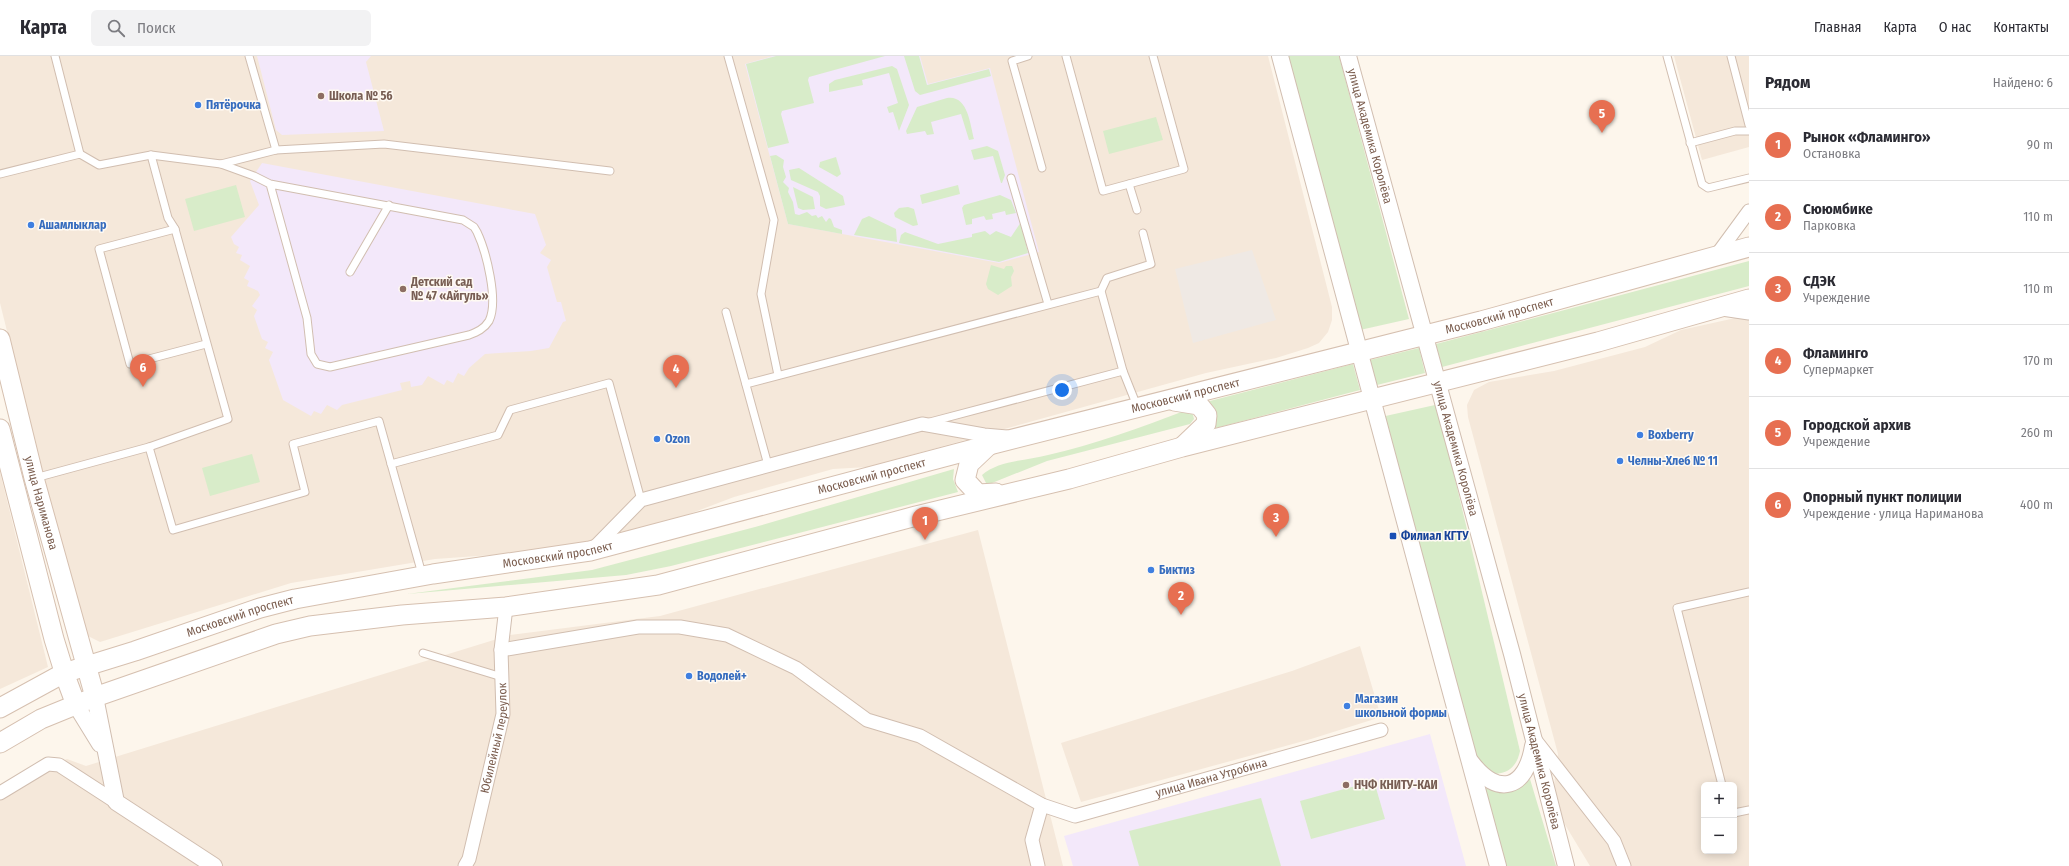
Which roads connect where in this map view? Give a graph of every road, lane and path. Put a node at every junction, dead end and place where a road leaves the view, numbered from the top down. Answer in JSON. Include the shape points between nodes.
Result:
{"nodes":[{"id":1,"x":55,"y":56,"type":"edge"},
{"id":2,"x":249,"y":56,"type":"edge"},
{"id":3,"x":728,"y":56,"type":"edge"},
{"id":4,"x":1028,"y":56,"type":"edge"},
{"id":5,"x":1066,"y":56,"type":"edge"},
{"id":6,"x":1153,"y":56,"type":"edge"},
{"id":7,"x":1280,"y":56,"type":"edge"},
{"id":8,"x":1348,"y":56,"type":"edge"},
{"id":9,"x":1667,"y":56,"type":"edge"},
{"id":10,"x":1731,"y":56,"type":"edge"},
{"id":11,"x":1749,"y":124,"type":"edge"},
{"id":12,"x":1749,"y":131,"type":"edge"},
{"id":13,"x":1690,"y":143,"type":"junction"},
{"id":14,"x":276,"y":150,"type":"junction"},
{"id":15,"x":80,"y":154,"type":"junction"},
{"id":16,"x":151,"y":156,"type":"junction"},
{"id":17,"x":221,"y":164,"type":"junction"},
{"id":18,"x":1042,"y":168,"type":"dead end"},
{"id":19,"x":610,"y":172,"type":"dead end"},
{"id":20,"x":0,"y":174,"type":"edge"},
{"id":21,"x":1011,"y":178,"type":"dead end"},
{"id":22,"x":1749,"y":178,"type":"edge"},
{"id":23,"x":270,"y":184,"type":"junction"},
{"id":24,"x":1129,"y":184,"type":"junction"},
{"id":25,"x":389,"y":206,"type":"junction"},
{"id":26,"x":1137,"y":210,"type":"dead end"},
{"id":27,"x":1749,"y":211,"type":"edge"},
{"id":28,"x":175,"y":229,"type":"junction"},
{"id":29,"x":1143,"y":233,"type":"dead end"},
{"id":30,"x":1749,"y":247,"type":"edge"},
{"id":31,"x":1716,"y":256,"type":"junction"},
{"id":32,"x":350,"y":272,"type":"dead end"},
{"id":33,"x":1101,"y":291,"type":"junction"},
{"id":34,"x":1749,"y":299,"type":"edge"},
{"id":35,"x":1048,"y":304,"type":"junction"},
{"id":36,"x":1717,"y":308,"type":"junction"},
{"id":37,"x":726,"y":312,"type":"dead end"},
{"id":38,"x":1749,"y":313,"type":"edge"},
{"id":39,"x":1423,"y":335,"type":"junction"},
{"id":40,"x":0,"y":339,"type":"edge"},
{"id":41,"x":206,"y":344,"type":"junction"},
{"id":42,"x":1359,"y":351,"type":"junction"},
{"id":43,"x":1123,"y":371,"type":"junction"},
{"id":44,"x":778,"y":375,"type":"junction"},
{"id":45,"x":1436,"y":382,"type":"junction"},
{"id":46,"x":746,"y":384,"type":"junction"},
{"id":47,"x":1372,"y":399,"type":"junction"},
{"id":48,"x":1169,"y":400,"type":"junction"},
{"id":49,"x":1138,"y":408,"type":"junction"},
{"id":50,"x":922,"y":424,"type":"junction"},
{"id":51,"x":0,"y":429,"type":"edge"},
{"id":52,"x":1022,"y":438,"type":"junction"},
{"id":53,"x":989,"y":445,"type":"junction"},
{"id":54,"x":149,"y":447,"type":"junction"},
{"id":55,"x":1182,"y":447,"type":"junction"},
{"id":56,"x":391,"y":464,"type":"junction"},
{"id":57,"x":768,"y":465,"type":"junction"},
{"id":58,"x":34,"y":478,"type":"junction"},
{"id":59,"x":1017,"y":492,"type":"junction"},
{"id":60,"x":641,"y":500,"type":"junction"},
{"id":61,"x":590,"y":551,"type":"junction"},
{"id":62,"x":423,"y":577,"type":"junction"},
{"id":63,"x":1749,"y":592,"type":"edge"},
{"id":64,"x":506,"y":608,"type":"junction"},
{"id":65,"x":501,"y":650,"type":"junction"},
{"id":66,"x":423,"y":653,"type":"dead end"},
{"id":67,"x":85,"y":666,"type":"junction"},
{"id":68,"x":64,"y":672,"type":"junction"},
{"id":69,"x":502,"y":677,"type":"junction"},
{"id":70,"x":95,"y":697,"type":"junction"},
{"id":71,"x":76,"y":705,"type":"junction"},
{"id":72,"x":0,"y":708,"type":"edge"},
{"id":73,"x":1381,"y":730,"type":"dead end"},
{"id":74,"x":1533,"y":739,"type":"junction"},
{"id":75,"x":0,"y":743,"type":"edge"},
{"id":76,"x":104,"y":751,"type":"junction"},
{"id":77,"x":1469,"y":759,"type":"junction"},
{"id":78,"x":1721,"y":782,"type":"edge"},
{"id":79,"x":0,"y":793,"type":"edge"},
{"id":80,"x":116,"y":802,"type":"junction"},
{"id":81,"x":1042,"y":805,"type":"junction"},
{"id":82,"x":1749,"y":810,"type":"edge"},
{"id":83,"x":1737,"y":812,"type":"edge"},
{"id":84,"x":214,"y":866,"type":"edge"},
{"id":85,"x":465,"y":866,"type":"edge"},
{"id":86,"x":1038,"y":866,"type":"edge"},
{"id":87,"x":1498,"y":866,"type":"edge"},
{"id":88,"x":1566,"y":866,"type":"edge"},
{"id":89,"x":1624,"y":866,"type":"edge"}],
"edges":[{"from":1,"to":15,"type":"lane"},
{"from":2,"to":14,"type":"lane"},
{"from":3,"to":44,"type":"lane","via":[[774,220],[761,294]]},
{"from":4,"to":18,"type":"lane","via":[[1012,61]]},
{"from":5,"to":24,"type":"lane","via":[[1104,191]]},
{"from":6,"to":24,"type":"lane","via":[[1184,169]]},
{"from":7,"to":42,"type":"street"},
{"from":8,"to":39,"type":"street","name":"улица Академика Королёва"},
{"from":9,"to":13,"type":"lane"},
{"from":10,"to":11,"type":"lane"},
{"from":12,"to":13,"type":"lane","via":[[1735,131]]},
{"from":13,"to":22,"type":"lane","via":[[1700,180],[1705,186],[1712,187]]},
{"from":14,"to":17,"type":"lane"},
{"from":14,"to":19,"type":"lane","via":[[384,144]]},
{"from":15,"to":16,"type":"lane","via":[[99,164]]},
{"from":15,"to":20,"type":"lane"},
{"from":16,"to":17,"type":"lane"},
{"from":16,"to":28,"type":"lane","via":[[168,218]]},
{"from":17,"to":23,"type":"lane"},
{"from":21,"to":35,"type":"lane"},
{"from":23,"to":25,"type":"lane"},
{"from":23,"to":25,"type":"lane","via":[[306,318],[311,354],[317,364],[324,367],[469,335],[483,328],[491,315],[490,274],[480,238],[474,227],[449,216]]},
{"from":24,"to":26,"type":"lane"},
{"from":25,"to":32,"type":"lane"},
{"from":27,"to":31,"type":"street"},
{"from":28,"to":41,"type":"lane"},
{"from":28,"to":41,"type":"lane","via":[[99,249],[130,364]]},
{"from":29,"to":33,"type":"lane","via":[[1151,264],[1107,278]]},
{"from":30,"to":31,"type":"main road","name":"Московский проспект"},
{"from":31,"to":39,"type":"main road","name":"Московский проспект"},
{"from":33,"to":35,"type":"lane"},
{"from":33,"to":43,"type":"lane"},
{"from":34,"to":36,"type":"main road"},
{"from":35,"to":44,"type":"lane"},
{"from":36,"to":38,"type":"street"},
{"from":36,"to":45,"type":"main road","via":[[1598,342]]},
{"from":37,"to":46,"type":"lane"},
{"from":39,"to":42,"type":"main road","name":"Московский проспект"},
{"from":39,"to":45,"type":"street","name":"улица Академика Королёва"},
{"from":40,"to":58,"type":"main road","name":"улица Нариманова"},
{"from":41,"to":54,"type":"lane","via":[[228,419]]},
{"from":42,"to":47,"type":"street"},
{"from":42,"to":48,"type":"main road","name":"Московский проспект"},
{"from":43,"to":49,"type":"lane"},
{"from":43,"to":50,"type":"lane"},
{"from":44,"to":46,"type":"lane"},
{"from":45,"to":47,"type":"main road"},
{"from":45,"to":74,"type":"street","name":"улица Академика Королёва","via":[[1512,654]]},
{"from":46,"to":57,"type":"lane"},
{"from":47,"to":55,"type":"main road"},
{"from":47,"to":77,"type":"street"},
{"from":48,"to":49,"type":"main road","name":"Московский проспект"},
{"from":48,"to":55,"type":"main road","via":[[1199,405],[1207,415],[1206,424]]},
{"from":49,"to":52,"type":"main road","name":"Московский проспект"},
{"from":50,"to":52,"type":"street","via":[[984,435]]},
{"from":50,"to":57,"type":"street"},
{"from":51,"to":68,"type":"main road","name":"улица Нариманова"},
{"from":52,"to":53,"type":"main road","name":"Московский проспект"},
{"from":53,"to":59,"type":"main road","via":[[969,464],[965,480],[978,494]]},
{"from":53,"to":61,"type":"main road","name":"Московский проспект"},
{"from":54,"to":56,"type":"lane","via":[[173,530],[305,492],[293,444],[379,421]]},
{"from":54,"to":58,"type":"lane"},
{"from":55,"to":59,"type":"main road"},
{"from":56,"to":60,"type":"lane","via":[[498,435],[510,410],[609,383]]},
{"from":56,"to":62,"type":"lane"},
{"from":57,"to":60,"type":"street"},
{"from":58,"to":67,"type":"main road","name":"улица Нариманова"},
{"from":59,"to":64,"type":"main road","via":[[916,516],[658,585]]},
{"from":60,"to":61,"type":"street"},
{"from":61,"to":62,"type":"main road","name":"Московский проспект"},
{"from":62,"to":67,"type":"main road","name":"Московский проспект","via":[[295,599],[260,608]]},
{"from":63,"to":78,"type":"lane","via":[[1677,608]]},
{"from":64,"to":65,"type":"street","name":"Юбилейный переулок"},
{"from":64,"to":70,"type":"main road","via":[[402,615],[310,626],[276,634]]},
{"from":65,"to":69,"type":"street","name":"Юбилейный переулок"},
{"from":65,"to":81,"type":"street","name":"улица Ивана Утробина","via":[[638,627],[680,627],[727,635],[796,668],[867,720],[920,736]]},
{"from":66,"to":69,"type":"lane"},
{"from":67,"to":68,"type":"main road","name":"Московский проспект"},
{"from":67,"to":70,"type":"main road","name":"улица Нариманова"},
{"from":68,"to":71,"type":"main road","name":"улица Нариманова"},
{"from":68,"to":72,"type":"main road","name":"Московский проспект"},
{"from":69,"to":85,"type":"street","name":"Юбилейный переулок","via":[[503,714],[469,859]]},
{"from":70,"to":71,"type":"main road"},
{"from":70,"to":76,"type":"street"},
{"from":71,"to":75,"type":"main road","via":[[41,719]]},
{"from":71,"to":76,"type":"street"},
{"from":73,"to":81,"type":"street","name":"улица Ивана Утробина","via":[[1075,816]]},
{"from":74,"to":77,"type":"street","via":[[1531,762],[1527,770],[1520,778],[1508,784],[1494,783],[1481,776]]},
{"from":74,"to":88,"type":"street","name":"улица Академика Королёва"},
{"from":74,"to":89,"type":"street","via":[[1614,841]]},
{"from":76,"to":80,"type":"street"},
{"from":77,"to":87,"type":"street"},
{"from":79,"to":80,"type":"street","via":[[48,764],[59,765]]},
{"from":80,"to":84,"type":"street"},
{"from":81,"to":86,"type":"street","via":[[1032,840]]},
{"from":82,"to":83,"type":"lane"}]}
